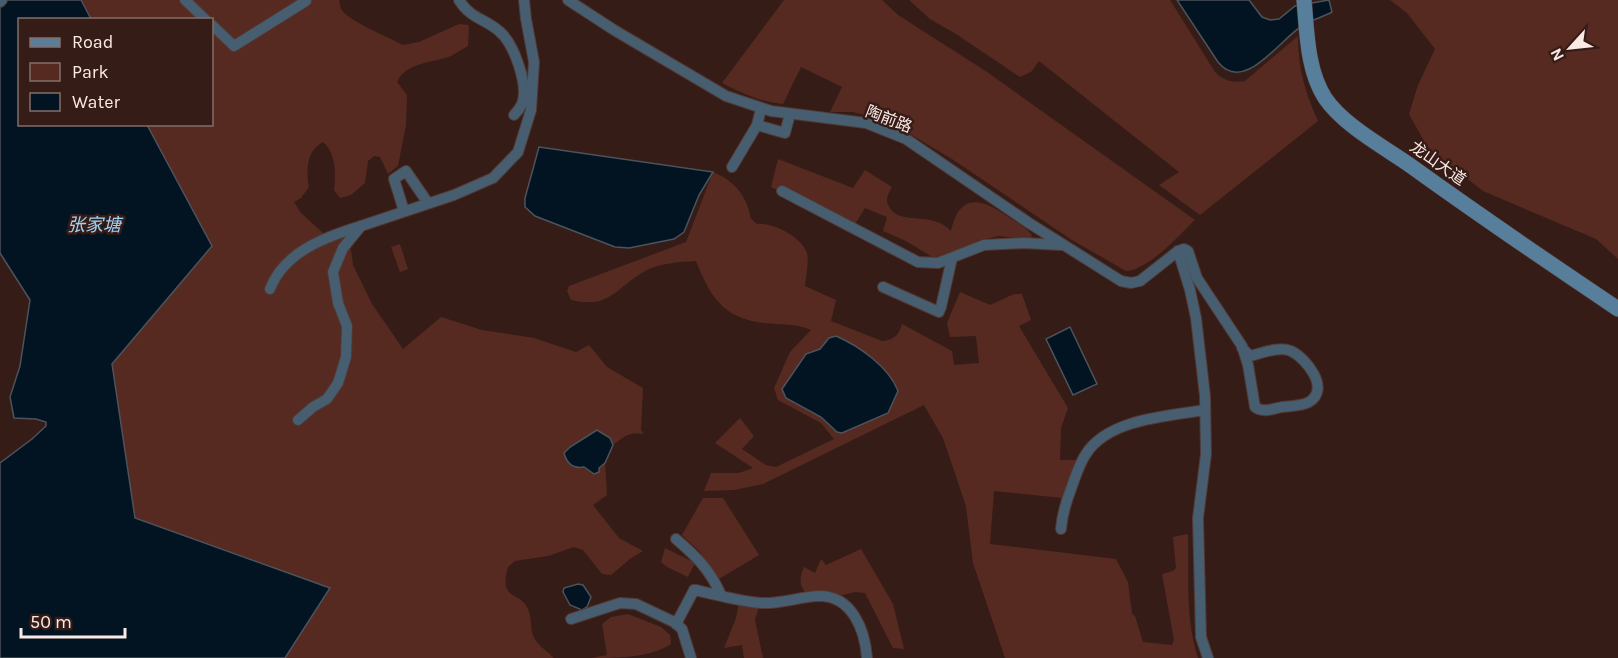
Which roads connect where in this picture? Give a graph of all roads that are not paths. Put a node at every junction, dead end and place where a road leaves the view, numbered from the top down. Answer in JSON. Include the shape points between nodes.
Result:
{"nodes":[{"id":1,"x":185,"y":0,"type":"edge"},
{"id":2,"x":459,"y":0,"type":"edge"},
{"id":3,"x":524,"y":0,"type":"edge"},
{"id":4,"x":568,"y":0,"type":"edge"},
{"id":5,"x":1304,"y":0,"type":"edge"},
{"id":6,"x":306,"y":1,"type":"edge"},
{"id":7,"x":204,"y":18,"type":"edge"},
{"id":8,"x":213,"y":26,"type":"edge"},
{"id":9,"x":761,"y":109,"type":"junction"},
{"id":10,"x":522,"y":111,"type":"junction"},
{"id":11,"x":790,"y":114,"type":"junction"},
{"id":12,"x":757,"y":125,"type":"junction"},
{"id":13,"x":732,"y":167,"type":"dead end"},
{"id":14,"x":782,"y":191,"type":"dead end"},
{"id":15,"x":428,"y":203,"type":"junction"},
{"id":16,"x":404,"y":211,"type":"junction"},
{"id":17,"x":361,"y":226,"type":"junction"},
{"id":18,"x":1064,"y":246,"type":"junction"},
{"id":19,"x":1178,"y":251,"type":"junction"},
{"id":20,"x":952,"y":258,"type":"junction"},
{"id":21,"x":883,"y":287,"type":"dead end"},
{"id":22,"x":270,"y":289,"type":"dead end"},
{"id":23,"x":1618,"y":309,"type":"edge"},
{"id":24,"x":1242,"y":348,"type":"junction"},
{"id":25,"x":1205,"y":410,"type":"junction"},
{"id":26,"x":298,"y":420,"type":"dead end"},
{"id":27,"x":1061,"y":529,"type":"dead end"},
{"id":28,"x":676,"y":539,"type":"dead end"},
{"id":29,"x":721,"y":595,"type":"junction"},
{"id":30,"x":571,"y":619,"type":"dead end"},
{"id":31,"x":676,"y":624,"type":"junction"},
{"id":32,"x":691,"y":658,"type":"edge"},
{"id":33,"x":867,"y":658,"type":"edge"},
{"id":34,"x":1208,"y":658,"type":"edge"}],
"edges":[{"from":1,"to":7,"type":"street"},
{"from":2,"to":10,"type":"street","via":[[466,10],[499,31],[511,46],[522,78]]},
{"from":3,"to":10,"type":"street","via":[[534,62]]},
{"from":4,"to":9,"type":"street","name":"陶前路","via":[[692,78]]},
{"from":5,"to":23,"type":"main road","name":"龙山大道","via":[[1316,78],[1334,109]]},
{"from":6,"to":8,"type":"street","via":[[234,46]]},
{"from":9,"to":11,"type":"street","name":"陶前路"},
{"from":9,"to":12,"type":"street"},
{"from":10,"to":15,"type":"street","via":[[518,152],[493,178]]},
{"from":11,"to":12,"type":"street","via":[[785,133]]},
{"from":11,"to":18,"type":"street","name":"陶前路","via":[[866,123],[906,139]]},
{"from":12,"to":13,"type":"street"},
{"from":14,"to":20,"type":"street","via":[[918,262],[938,263]]},
{"from":15,"to":16,"type":"street"},
{"from":15,"to":16,"type":"street","via":[[406,171],[394,178]]},
{"from":16,"to":17,"type":"street"},
{"from":17,"to":22,"type":"street","via":[[330,236],[294,256],[276,274]]},
{"from":17,"to":26,"type":"street","via":[[343,248],[333,272],[347,326],[344,366],[327,399]]},
{"from":18,"to":19,"type":"street","name":"陶前路","via":[[1121,281],[1131,283],[1140,281]]},
{"from":18,"to":20,"type":"street","via":[[984,244]]},
{"from":19,"to":24,"type":"street","via":[[1188,251],[1197,278]]},
{"from":19,"to":25,"type":"street","via":[[1196,318]]},
{"from":20,"to":21,"type":"street","via":[[939,312]]},
{"from":24,"to":24,"type":"street","via":[[1250,356],[1290,350],[1313,370],[1315,396],[1308,402],[1258,410]]},
{"from":25,"to":27,"type":"street","via":[[1145,420],[1107,433],[1086,453],[1062,516]]},
{"from":25,"to":34,"type":"street","via":[[1206,454],[1198,518],[1201,637]]},
{"from":28,"to":29,"type":"street","via":[[712,575]]},
{"from":29,"to":31,"type":"street","via":[[694,590]]},
{"from":29,"to":33,"type":"street","via":[[765,603],[829,597],[854,615],[861,627]]},
{"from":30,"to":31,"type":"street","via":[[620,603],[636,604]]},
{"from":31,"to":32,"type":"street","via":[[682,629]]}]}
